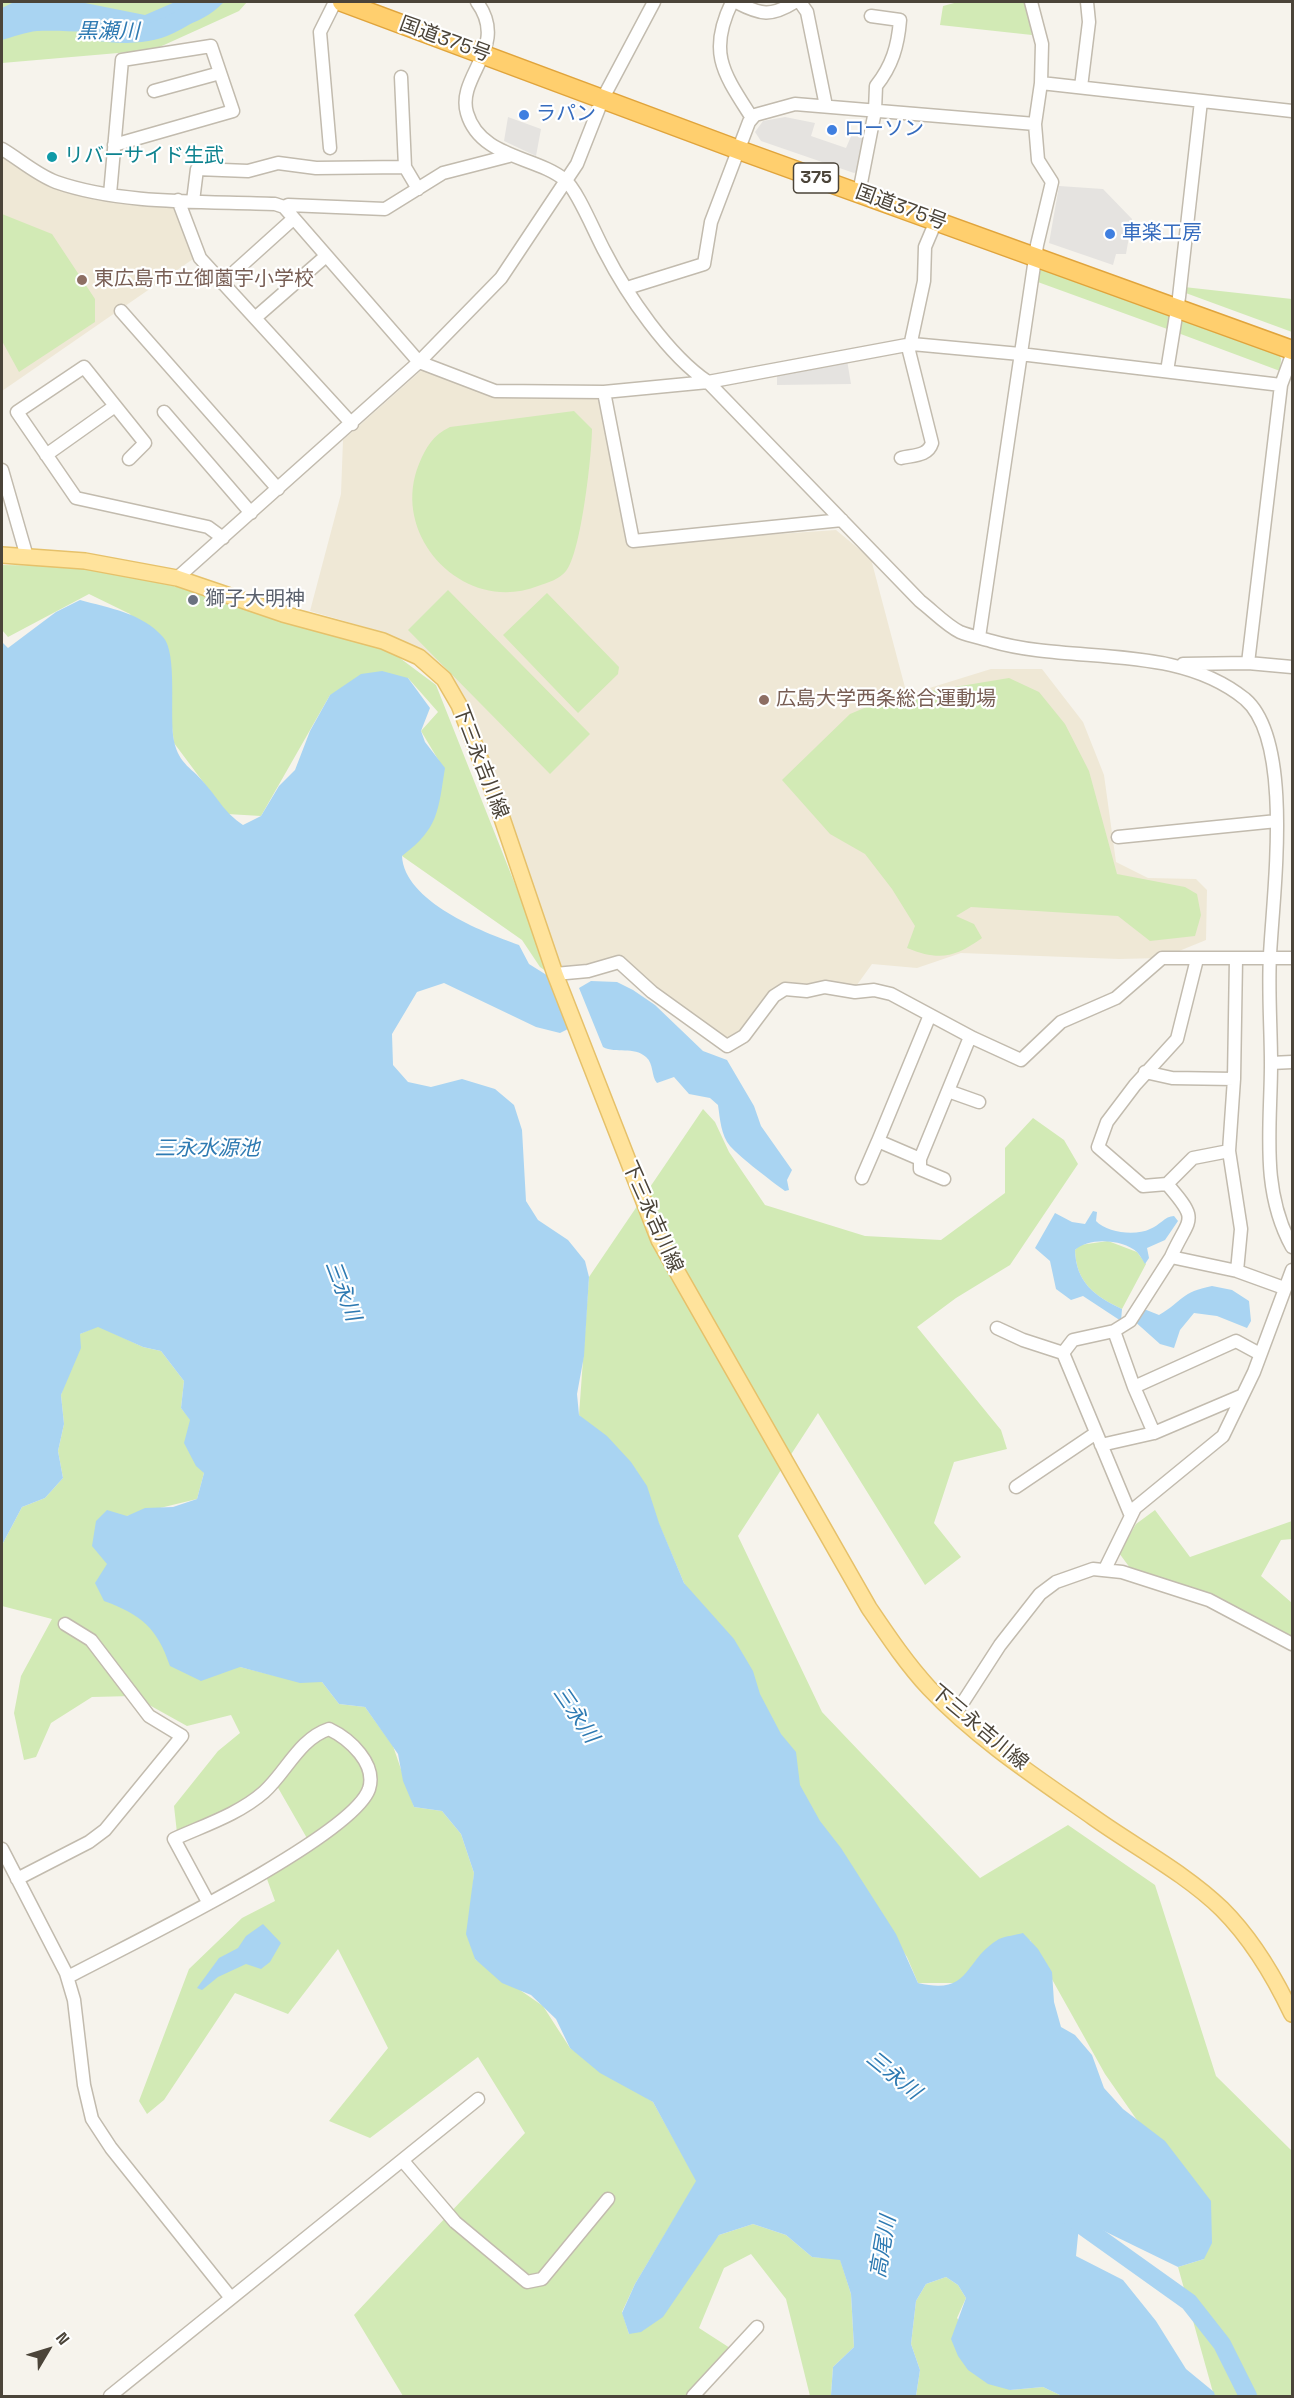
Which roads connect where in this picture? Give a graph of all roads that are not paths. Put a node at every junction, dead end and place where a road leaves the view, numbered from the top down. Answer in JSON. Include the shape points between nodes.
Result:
{"nodes":[{"id":1,"x":335,"y":2,"type":"edge"},
{"id":2,"x":342,"y":2,"type":"edge"},
{"id":3,"x":477,"y":2,"type":"edge"},
{"id":4,"x":654,"y":2,"type":"edge"},
{"id":5,"x":734,"y":2,"type":"edge"},
{"id":6,"x":795,"y":2,"type":"edge"},
{"id":7,"x":800,"y":2,"type":"edge"},
{"id":8,"x":1031,"y":2,"type":"edge"},
{"id":9,"x":1087,"y":2,"type":"edge"},
{"id":10,"x":871,"y":16,"type":"dead end"},
{"id":11,"x":484,"y":54,"type":"junction"},
{"id":12,"x":220,"y":73,"type":"junction"},
{"id":13,"x":401,"y":77,"type":"dead end"},
{"id":14,"x":1041,"y":83,"type":"junction"},
{"id":15,"x":1081,"y":87,"type":"junction"},
{"id":16,"x":154,"y":91,"type":"dead end"},
{"id":17,"x":603,"y":98,"type":"junction"},
{"id":18,"x":1201,"y":101,"type":"junction"},
{"id":19,"x":826,"y":106,"type":"junction"},
{"id":20,"x":875,"y":111,"type":"junction"},
{"id":21,"x":1293,"y":111,"type":"edge"},
{"id":22,"x":752,"y":118,"type":"junction"},
{"id":23,"x":1035,"y":124,"type":"junction"},
{"id":24,"x":114,"y":145,"type":"junction"},
{"id":25,"x":330,"y":148,"type":"dead end"},
{"id":26,"x":2,"y":149,"type":"edge"},
{"id":27,"x":739,"y":150,"type":"junction"},
{"id":28,"x":509,"y":156,"type":"junction"},
{"id":29,"x":405,"y":166,"type":"junction"},
{"id":30,"x":567,"y":181,"type":"junction"},
{"id":31,"x":418,"y":189,"type":"junction"},
{"id":32,"x":859,"y":193,"type":"junction"},
{"id":33,"x":110,"y":194,"type":"junction"},
{"id":34,"x":178,"y":200,"type":"junction"},
{"id":35,"x":193,"y":201,"type":"junction"},
{"id":36,"x":284,"y":207,"type":"junction"},
{"id":37,"x":293,"y":219,"type":"junction"},
{"id":38,"x":936,"y":221,"type":"junction"},
{"id":39,"x":326,"y":256,"type":"junction"},
{"id":40,"x":1035,"y":257,"type":"junction"},
{"id":41,"x":222,"y":283,"type":"junction"},
{"id":42,"x":627,"y":288,"type":"junction"},
{"id":43,"x":1177,"y":309,"type":"junction"},
{"id":44,"x":121,"y":311,"type":"dead end"},
{"id":45,"x":255,"y":318,"type":"junction"},
{"id":46,"x":912,"y":344,"type":"junction"},
{"id":47,"x":1293,"y":350,"type":"edge"},
{"id":48,"x":1020,"y":354,"type":"junction"},
{"id":49,"x":1293,"y":355,"type":"edge"},
{"id":50,"x":419,"y":362,"type":"junction"},
{"id":51,"x":1167,"y":371,"type":"junction"},
{"id":52,"x":708,"y":382,"type":"junction"},
{"id":53,"x":1281,"y":385,"type":"junction"},
{"id":54,"x":604,"y":392,"type":"junction"},
{"id":55,"x":115,"y":406,"type":"junction"},
{"id":56,"x":164,"y":412,"type":"dead end"},
{"id":57,"x":351,"y":424,"type":"junction"},
{"id":58,"x":46,"y":455,"type":"junction"},
{"id":59,"x":902,"y":458,"type":"dead end"},
{"id":60,"x":129,"y":459,"type":"dead end"},
{"id":61,"x":2,"y":470,"type":"edge"},
{"id":62,"x":279,"y":489,"type":"junction"},
{"id":63,"x":251,"y":513,"type":"junction"},
{"id":64,"x":842,"y":520,"type":"junction"},
{"id":65,"x":223,"y":538,"type":"junction"},
{"id":66,"x":2,"y":555,"type":"edge"},
{"id":67,"x":27,"y":557,"type":"junction"},
{"id":68,"x":177,"y":578,"type":"junction"},
{"id":69,"x":979,"y":637,"type":"junction"},
{"id":70,"x":1159,"y":663,"type":"junction"},
{"id":71,"x":1248,"y":663,"type":"junction"},
{"id":72,"x":1293,"y":667,"type":"edge"},
{"id":73,"x":1277,"y":821,"type":"junction"},
{"id":74,"x":1118,"y":837,"type":"dead end"},
{"id":75,"x":1236,"y":958,"type":"junction"},
{"id":76,"x":1269,"y":958,"type":"junction"},
{"id":77,"x":1293,"y":958,"type":"edge"},
{"id":78,"x":1197,"y":959,"type":"junction"},
{"id":79,"x":555,"y":974,"type":"junction"},
{"id":80,"x":930,"y":1015,"type":"junction"},
{"id":81,"x":970,"y":1037,"type":"junction"},
{"id":82,"x":1293,"y":1062,"type":"edge"},
{"id":83,"x":1271,"y":1063,"type":"junction"},
{"id":84,"x":1145,"y":1072,"type":"junction"},
{"id":85,"x":1234,"y":1079,"type":"junction"},
{"id":86,"x":948,"y":1091,"type":"junction"},
{"id":87,"x":979,"y":1102,"type":"dead end"},
{"id":88,"x":878,"y":1141,"type":"junction"},
{"id":89,"x":1229,"y":1151,"type":"junction"},
{"id":90,"x":920,"y":1159,"type":"junction"},
{"id":91,"x":862,"y":1178,"type":"dead end"},
{"id":92,"x":944,"y":1179,"type":"dead end"},
{"id":93,"x":1167,"y":1184,"type":"junction"},
{"id":94,"x":1293,"y":1246,"type":"edge"},
{"id":95,"x":1171,"y":1257,"type":"junction"},
{"id":96,"x":1293,"y":1270,"type":"edge"},
{"id":97,"x":1237,"y":1271,"type":"junction"},
{"id":98,"x":1284,"y":1288,"type":"junction"},
{"id":99,"x":997,"y":1328,"type":"dead end"},
{"id":100,"x":1114,"y":1331,"type":"junction"},
{"id":101,"x":1063,"y":1353,"type":"junction"},
{"id":102,"x":1260,"y":1354,"type":"junction"},
{"id":103,"x":1134,"y":1387,"type":"junction"},
{"id":104,"x":1241,"y":1396,"type":"junction"},
{"id":105,"x":1154,"y":1432,"type":"junction"},
{"id":106,"x":1096,"y":1433,"type":"junction"},
{"id":107,"x":1101,"y":1445,"type":"junction"},
{"id":108,"x":1016,"y":1487,"type":"dead end"},
{"id":109,"x":1131,"y":1516,"type":"junction"},
{"id":110,"x":1105,"y":1569,"type":"junction"},
{"id":111,"x":65,"y":1624,"type":"dead end"},
{"id":112,"x":1293,"y":1644,"type":"edge"},
{"id":113,"x":956,"y":1713,"type":"junction"},
{"id":114,"x":2,"y":1849,"type":"edge"},
{"id":115,"x":17,"y":1878,"type":"junction"},
{"id":116,"x":208,"y":1902,"type":"junction"},
{"id":117,"x":68,"y":1977,"type":"junction"},
{"id":118,"x":1293,"y":2014,"type":"edge"},
{"id":119,"x":478,"y":2099,"type":"dead end"},
{"id":120,"x":403,"y":2161,"type":"junction"},
{"id":121,"x":608,"y":2199,"type":"dead end"},
{"id":122,"x":231,"y":2298,"type":"junction"},
{"id":123,"x":758,"y":2327,"type":"dead end"},
{"id":124,"x":110,"y":2397,"type":"edge"},
{"id":125,"x":693,"y":2397,"type":"edge"}],
"edges":[{"from":1,"to":25,"type":"street","via":[[320,32]]},
{"from":2,"to":11,"type":"highway","name":"国道375号","number":"375"},
{"from":3,"to":11,"type":"street","via":[[489,25]]},
{"from":4,"to":17,"type":"street"},
{"from":5,"to":6,"type":"street","via":[[769,14]]},
{"from":5,"to":22,"type":"street","via":[[721,23],[718,48],[727,78]]},
{"from":7,"to":19,"type":"street","via":[[807,12]]},
{"from":8,"to":14,"type":"street","via":[[1042,44]]},
{"from":9,"to":15,"type":"street","via":[[1089,22]]},
{"from":10,"to":20,"type":"street","via":[[900,20],[899,39],[889,70],[876,86]]},
{"from":11,"to":17,"type":"highway","name":"国道375号","number":"375"},
{"from":11,"to":28,"type":"street","via":[[468,90],[466,113],[479,134]]},
{"from":12,"to":16,"type":"street"},
{"from":12,"to":24,"type":"street","via":[[233,111]]},
{"from":12,"to":24,"type":"street","via":[[211,46],[122,60]]},
{"from":13,"to":29,"type":"street"},
{"from":14,"to":15,"type":"street"},
{"from":14,"to":23,"type":"street"},
{"from":15,"to":18,"type":"street"},
{"from":17,"to":27,"type":"highway","name":"国道375号","number":"375"},
{"from":17,"to":30,"type":"street","via":[[578,164]]},
{"from":18,"to":21,"type":"street"},
{"from":18,"to":43,"type":"street"},
{"from":19,"to":20,"type":"street"},
{"from":19,"to":22,"type":"street","via":[[795,104]]},
{"from":20,"to":23,"type":"street"},
{"from":20,"to":32,"type":"street"},
{"from":22,"to":27,"type":"street"},
{"from":23,"to":40,"type":"street","via":[[1038,160],[1052,182]]},
{"from":24,"to":33,"type":"street"},
{"from":26,"to":33,"type":"street","via":[[54,181]]},
{"from":27,"to":32,"type":"highway","name":"国道375号","number":"375"},
{"from":27,"to":42,"type":"street","via":[[711,222],[704,264]]},
{"from":28,"to":30,"type":"street"},
{"from":28,"to":31,"type":"street","via":[[443,174]]},
{"from":29,"to":31,"type":"street"},
{"from":29,"to":35,"type":"street","via":[[316,168],[278,163],[248,171],[197,169]]},
{"from":30,"to":42,"type":"street"},
{"from":30,"to":50,"type":"street","via":[[501,278]]},
{"from":31,"to":36,"type":"street","via":[[385,209]]},
{"from":32,"to":38,"type":"highway","name":"国道375号","number":"375"},
{"from":33,"to":34,"type":"street"},
{"from":34,"to":35,"type":"street"},
{"from":34,"to":41,"type":"street","via":[[200,258]]},
{"from":35,"to":36,"type":"street"},
{"from":36,"to":37,"type":"street"},
{"from":37,"to":39,"type":"street"},
{"from":37,"to":41,"type":"street"},
{"from":38,"to":40,"type":"highway","name":"国道375号","number":"375"},
{"from":38,"to":46,"type":"street","via":[[925,247],[924,281]]},
{"from":39,"to":45,"type":"street"},
{"from":39,"to":50,"type":"street"},
{"from":40,"to":43,"type":"highway","name":"国道375号","number":"375"},
{"from":40,"to":48,"type":"street"},
{"from":41,"to":45,"type":"street"},
{"from":42,"to":52,"type":"street","via":[[689,369]]},
{"from":43,"to":47,"type":"highway","name":"国道375号","number":"375"},
{"from":43,"to":51,"type":"street"},
{"from":44,"to":62,"type":"street"},
{"from":45,"to":57,"type":"street"},
{"from":46,"to":48,"type":"street"},
{"from":46,"to":52,"type":"street"},
{"from":46,"to":59,"type":"street","via":[[909,351],[932,442],[924,453]]},
{"from":48,"to":51,"type":"street"},
{"from":48,"to":69,"type":"street"},
{"from":49,"to":53,"type":"street"},
{"from":50,"to":54,"type":"street","via":[[495,391]]},
{"from":50,"to":57,"type":"street"},
{"from":51,"to":53,"type":"street"},
{"from":52,"to":54,"type":"street"},
{"from":52,"to":64,"type":"street"},
{"from":53,"to":71,"type":"street"},
{"from":54,"to":64,"type":"street","via":[[633,541]]},
{"from":55,"to":58,"type":"street"},
{"from":55,"to":58,"type":"street","via":[[84,367],[16,412]]},
{"from":55,"to":60,"type":"street","via":[[145,443]]},
{"from":56,"to":63,"type":"street"},
{"from":57,"to":62,"type":"street"},
{"from":58,"to":65,"type":"street","via":[[76,498],[208,527]]},
{"from":61,"to":67,"type":"street"},
{"from":62,"to":63,"type":"street"},
{"from":63,"to":65,"type":"street"},
{"from":64,"to":69,"type":"street","via":[[921,602],[960,632]]},
{"from":65,"to":68,"type":"street"},
{"from":66,"to":67,"type":"main road","name":"下三永吉川線"},
{"from":67,"to":68,"type":"main road","name":"下三永吉川線","via":[[85,561]]},
{"from":68,"to":79,"type":"main road","name":"下三永吉川線","via":[[283,614],[383,641],[419,657],[444,679],[459,705],[491,786]]},
{"from":69,"to":70,"type":"street","via":[[1010,646]]},
{"from":70,"to":71,"type":"street"},
{"from":70,"to":73,"type":"street","via":[[1216,678],[1248,700],[1266,730],[1275,761]]},
{"from":71,"to":72,"type":"street"},
{"from":73,"to":74,"type":"street"},
{"from":73,"to":76,"type":"street"},
{"from":75,"to":76,"type":"street"},
{"from":75,"to":78,"type":"street"},
{"from":75,"to":85,"type":"street"},
{"from":76,"to":77,"type":"street"},
{"from":76,"to":83,"type":"street"},
{"from":78,"to":81,"type":"street","via":[[1162,958],[1116,998],[1061,1022],[1021,1060]]},
{"from":78,"to":84,"type":"street","via":[[1177,1040]]},
{"from":79,"to":80,"type":"street","via":[[619,962],[651,992],[727,1046],[744,1036],[774,996],[785,989],[807,991],[825,987],[883,992]]},
{"from":79,"to":113,"type":"main road","name":"下三永吉川線","via":[[664,1251],[869,1608],[899,1652]]},
{"from":80,"to":81,"type":"street"},
{"from":80,"to":88,"type":"street"},
{"from":81,"to":86,"type":"street"},
{"from":82,"to":83,"type":"street"},
{"from":83,"to":94,"type":"street","via":[[1269,1171],[1276,1210]]},
{"from":84,"to":85,"type":"street","via":[[1172,1078]]},
{"from":84,"to":93,"type":"street","via":[[1107,1122],[1098,1147],[1143,1186]]},
{"from":85,"to":89,"type":"street"},
{"from":86,"to":87,"type":"street"},
{"from":86,"to":90,"type":"street"},
{"from":88,"to":90,"type":"street"},
{"from":88,"to":91,"type":"street"},
{"from":89,"to":93,"type":"street","via":[[1193,1158]]},
{"from":89,"to":97,"type":"street","via":[[1241,1229]]},
{"from":90,"to":92,"type":"street","via":[[920,1169]]},
{"from":93,"to":95,"type":"street","via":[[1190,1214],[1189,1225]]},
{"from":95,"to":97,"type":"street"},
{"from":95,"to":100,"type":"street","via":[[1130,1321]]},
{"from":96,"to":98,"type":"street"},
{"from":97,"to":98,"type":"street"},
{"from":98,"to":102,"type":"street"},
{"from":99,"to":101,"type":"street"},
{"from":100,"to":101,"type":"street","via":[[1073,1340]]},
{"from":100,"to":103,"type":"street"},
{"from":101,"to":106,"type":"street"},
{"from":102,"to":103,"type":"street","via":[[1236,1341]]},
{"from":102,"to":104,"type":"street"},
{"from":103,"to":105,"type":"street"},
{"from":104,"to":105,"type":"street"},
{"from":104,"to":109,"type":"street","via":[[1222,1436],[1135,1508]]},
{"from":105,"to":107,"type":"street"},
{"from":106,"to":107,"type":"street"},
{"from":106,"to":108,"type":"street"},
{"from":107,"to":109,"type":"street"},
{"from":109,"to":110,"type":"street"},
{"from":110,"to":112,"type":"street","via":[[1209,1600]]},
{"from":110,"to":113,"type":"street","via":[[1078,1573],[1040,1594],[999,1645]]},
{"from":111,"to":115,"type":"street","via":[[91,1640],[149,1716],[182,1736],[105,1830]]},
{"from":113,"to":118,"type":"main road","name":"下三永吉川線","via":[[1012,1758],[1222,1909],[1258,1951]]},
{"from":114,"to":115,"type":"street"},
{"from":115,"to":117,"type":"street"},
{"from":116,"to":116,"type":"street","via":[[308,1847],[360,1803],[369,1790],[371,1778],[366,1761],[352,1744],[329,1729],[318,1733],[304,1743],[264,1792],[240,1810],[174,1839]]},
{"from":116,"to":117,"type":"street"},
{"from":117,"to":122,"type":"street","via":[[92,2119]]},
{"from":119,"to":120,"type":"street"},
{"from":120,"to":121,"type":"street","via":[[455,2222],[527,2282],[542,2279]]},
{"from":120,"to":122,"type":"street"},
{"from":122,"to":124,"type":"street"},
{"from":123,"to":125,"type":"street"}]}
